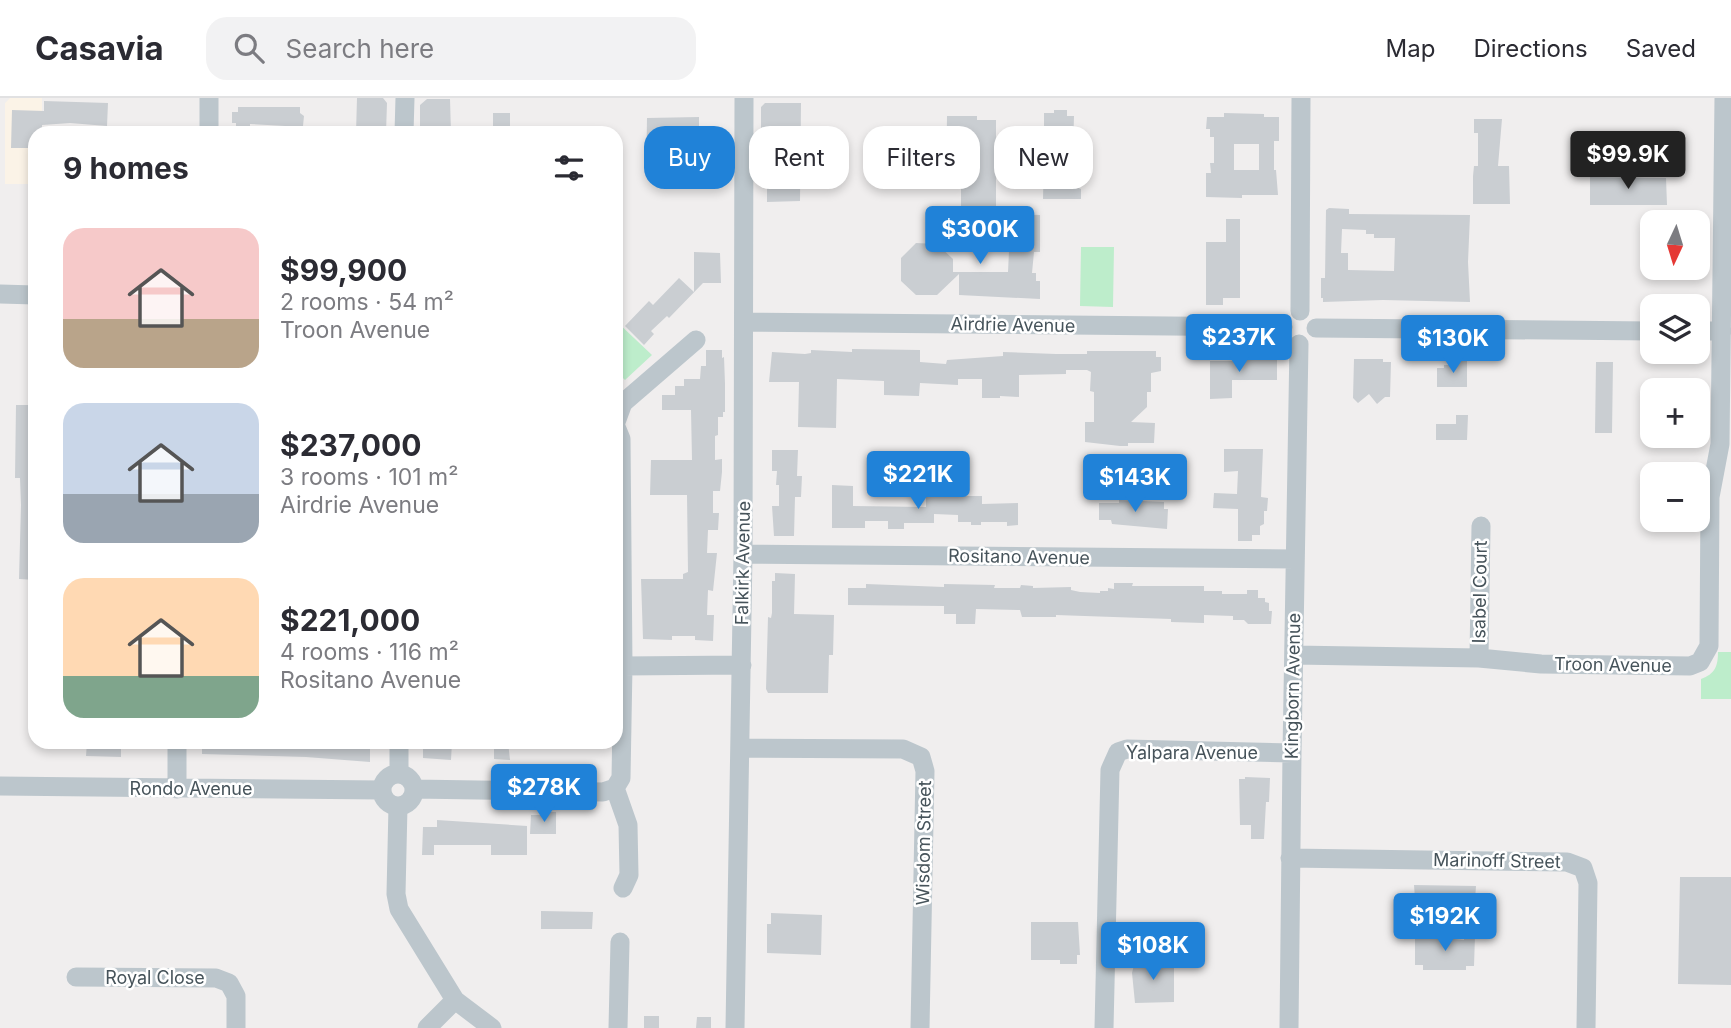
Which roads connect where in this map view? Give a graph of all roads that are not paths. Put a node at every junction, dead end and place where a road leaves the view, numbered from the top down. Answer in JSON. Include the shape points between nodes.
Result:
{"nodes":[{"id":1,"x":209,"y":98,"type":"edge"},
{"id":2,"x":405,"y":98,"type":"edge"},
{"id":3,"x":744,"y":98,"type":"edge"},
{"id":4,"x":1301,"y":98,"type":"edge"},
{"id":5,"x":1724,"y":98,"type":"edge"},
{"id":6,"x":209,"y":126,"type":"edge"},
{"id":7,"x":404,"y":126,"type":"edge"},
{"id":8,"x":0,"y":294,"type":"edge"},
{"id":9,"x":28,"y":295,"type":"edge"},
{"id":10,"x":1300,"y":311,"type":"junction"},
{"id":11,"x":744,"y":322,"type":"junction"},
{"id":12,"x":1283,"y":327,"type":"junction"},
{"id":13,"x":1316,"y":328,"type":"junction"},
{"id":14,"x":1640,"y":331,"type":"edge"},
{"id":15,"x":1710,"y":331,"type":"edge"},
{"id":16,"x":1722,"y":331,"type":"junction"},
{"id":17,"x":696,"y":340,"type":"dead end"},
{"id":18,"x":1299,"y":344,"type":"junction"},
{"id":19,"x":623,"y":403,"type":"edge"},
{"id":20,"x":1481,"y":526,"type":"dead end"},
{"id":21,"x":743,"y":554,"type":"junction"},
{"id":22,"x":1295,"y":559,"type":"junction"},
{"id":23,"x":1294,"y":655,"type":"junction"},
{"id":24,"x":1479,"y":658,"type":"junction"},
{"id":25,"x":742,"y":665,"type":"junction"},
{"id":26,"x":623,"y":666,"type":"edge"},
{"id":27,"x":741,"y":748,"type":"junction"},
{"id":28,"x":177,"y":749,"type":"edge"},
{"id":29,"x":400,"y":749,"type":"edge"},
{"id":30,"x":622,"y":749,"type":"edge"},
{"id":31,"x":1292,"y":753,"type":"junction"},
{"id":32,"x":399,"y":774,"type":"junction"},
{"id":33,"x":0,"y":786,"type":"edge"},
{"id":34,"x":615,"y":788,"type":"junction"},
{"id":35,"x":177,"y":789,"type":"junction"},
{"id":36,"x":414,"y":789,"type":"junction"},
{"id":37,"x":381,"y":790,"type":"junction"},
{"id":38,"x":398,"y":806,"type":"junction"},
{"id":39,"x":1290,"y":858,"type":"junction"},
{"id":40,"x":623,"y":888,"type":"dead end"},
{"id":41,"x":620,"y":942,"type":"dead end"},
{"id":42,"x":76,"y":977,"type":"dead end"},
{"id":43,"x":455,"y":1000,"type":"junction"},
{"id":44,"x":236,"y":1028,"type":"edge"},
{"id":45,"x":428,"y":1028,"type":"edge"},
{"id":46,"x":492,"y":1028,"type":"edge"},
{"id":47,"x":618,"y":1028,"type":"edge"},
{"id":48,"x":735,"y":1028,"type":"edge"},
{"id":49,"x":920,"y":1028,"type":"edge"},
{"id":50,"x":1104,"y":1028,"type":"edge"},
{"id":51,"x":1290,"y":1028,"type":"edge"},
{"id":52,"x":1586,"y":1028,"type":"edge"}],
"edges":[{"from":1,"to":6,"type":"street"},
{"from":2,"to":7,"type":"street"},
{"from":3,"to":11,"type":"street","name":"Falkirk Avenue"},
{"from":4,"to":10,"type":"street"},
{"from":5,"to":16,"type":"street","name":"Troon Avenue"},
{"from":8,"to":9,"type":"street"},
{"from":10,"to":12,"type":"street","via":[[1289,314]]},
{"from":10,"to":13,"type":"street","via":[[1312,317]]},
{"from":11,"to":12,"type":"street","name":"Airdrie Avenue"},
{"from":11,"to":21,"type":"street","name":"Falkirk Avenue"},
{"from":12,"to":18,"type":"street","via":[[1287,338]]},
{"from":13,"to":14,"type":"street"},
{"from":13,"to":18,"type":"street","via":[[1310,340]]},
{"from":15,"to":16,"type":"street"},
{"from":16,"to":24,"type":"street","name":"Troon Avenue","via":[[1720,444],[1710,496],[1706,655],[1690,666],[1541,664]]},
{"from":17,"to":19,"type":"street"},
{"from":18,"to":22,"type":"street","name":"Kingborn Avenue"},
{"from":20,"to":24,"type":"street","name":"Isabel Court"},
{"from":21,"to":22,"type":"street","name":"Rositano Avenue"},
{"from":21,"to":25,"type":"street","name":"Falkirk Avenue"},
{"from":22,"to":23,"type":"street","name":"Kingborn Avenue"},
{"from":23,"to":24,"type":"street","name":"Troon Avenue"},
{"from":23,"to":31,"type":"street","name":"Kingborn Avenue"},
{"from":25,"to":26,"type":"street"},
{"from":25,"to":27,"type":"street","name":"Falkirk Avenue"},
{"from":27,"to":48,"type":"street","name":"Falkirk Avenue"},
{"from":27,"to":49,"type":"street","name":"Wisdom Street","via":[[903,749],[921,757],[925,771]]},
{"from":28,"to":35,"type":"street"},
{"from":29,"to":32,"type":"street"},
{"from":30,"to":34,"type":"street","via":[[621,778]]},
{"from":31,"to":39,"type":"street","name":"Kingborn Avenue"},
{"from":31,"to":50,"type":"street","name":"Yalpara Avenue","via":[[1118,752],[1110,771]]},
{"from":32,"to":36,"type":"street","via":[[411,779]]},
{"from":32,"to":37,"type":"street","via":[[387,777]]},
{"from":33,"to":35,"type":"street","name":"Rondo Avenue"},
{"from":34,"to":36,"type":"street","via":[[603,792]]},
{"from":34,"to":40,"type":"street","via":[[628,825],[629,874]]},
{"from":35,"to":37,"type":"street","name":"Rondo Avenue"},
{"from":36,"to":38,"type":"street","via":[[408,803]]},
{"from":37,"to":38,"type":"street","via":[[385,801]]},
{"from":38,"to":43,"type":"street","via":[[399,909]]},
{"from":39,"to":51,"type":"street","name":"Kingborn Avenue"},
{"from":39,"to":52,"type":"street","name":"Marinoff Street","via":[[1567,862],[1583,868],[1588,883]]},
{"from":41,"to":47,"type":"street"},
{"from":42,"to":44,"type":"street","name":"Royal Close","via":[[216,978],[229,983],[236,996]]},
{"from":43,"to":45,"type":"street"},
{"from":43,"to":46,"type":"street"}]}
